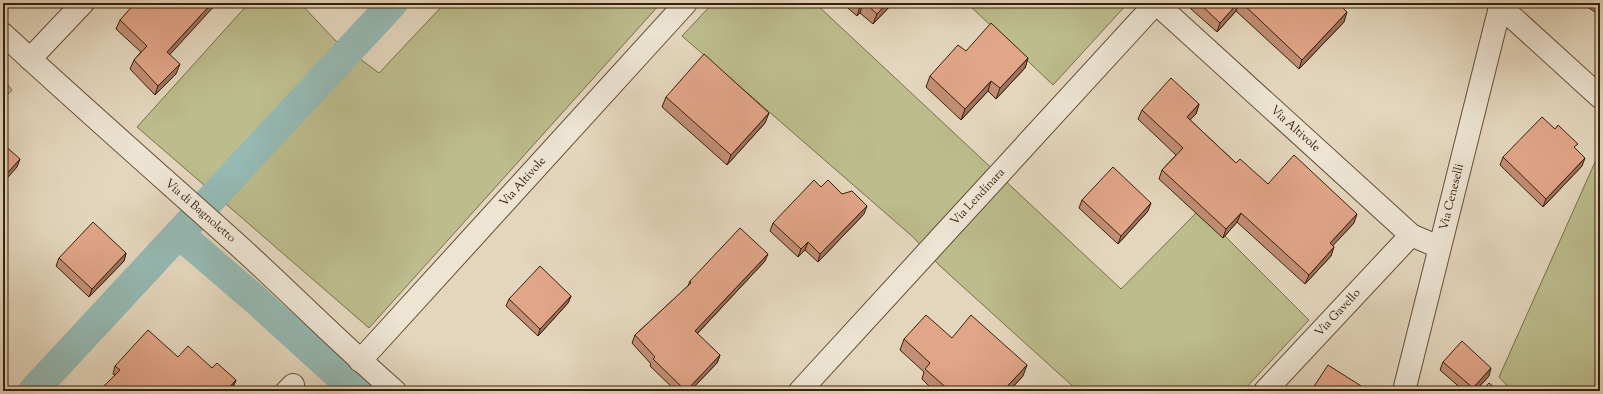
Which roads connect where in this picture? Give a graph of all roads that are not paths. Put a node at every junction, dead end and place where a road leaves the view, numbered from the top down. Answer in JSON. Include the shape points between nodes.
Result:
{"nodes":[{"id":1,"x":82,"y":3,"type":"edge"},
{"id":2,"x":686,"y":3,"type":"edge"},
{"id":3,"x":1156,"y":3,"type":"edge"},
{"id":4,"x":1500,"y":4,"type":"edge"},
{"id":5,"x":3,"y":34,"type":"edge"},
{"id":6,"x":30,"y":59,"type":"junction"},
{"id":7,"x":1600,"y":97,"type":"edge"},
{"id":8,"x":1411,"y":235,"type":"junction"},
{"id":9,"x":1439,"y":247,"type":"junction"},
{"id":10,"x":360,"y":361,"type":"junction"},
{"id":11,"x":394,"y":391,"type":"edge"},
{"id":12,"x":800,"y":391,"type":"edge"},
{"id":13,"x":1265,"y":391,"type":"edge"},
{"id":14,"x":1404,"y":391,"type":"edge"}],
"edges":[{"from":1,"to":6,"type":"street"},
{"from":2,"to":10,"type":"street","name":"Via Altivole"},
{"from":3,"to":8,"type":"street","name":"Via Altivole"},
{"from":3,"to":12,"type":"street","name":"Via Lendinara"},
{"from":4,"to":7,"type":"street"},
{"from":4,"to":9,"type":"street","name":"Via Ceneselli"},
{"from":5,"to":6,"type":"street","name":"Via di Bagnoletto"},
{"from":6,"to":10,"type":"street","name":"Via di Bagnoletto","via":[[230,238]]},
{"from":8,"to":9,"type":"street","name":"Via Altivole"},
{"from":8,"to":13,"type":"street","name":"Via Gavello"},
{"from":9,"to":14,"type":"street","name":"Via Ceneselli"},
{"from":10,"to":11,"type":"street","name":"Via di Bagnoletto"}]}
